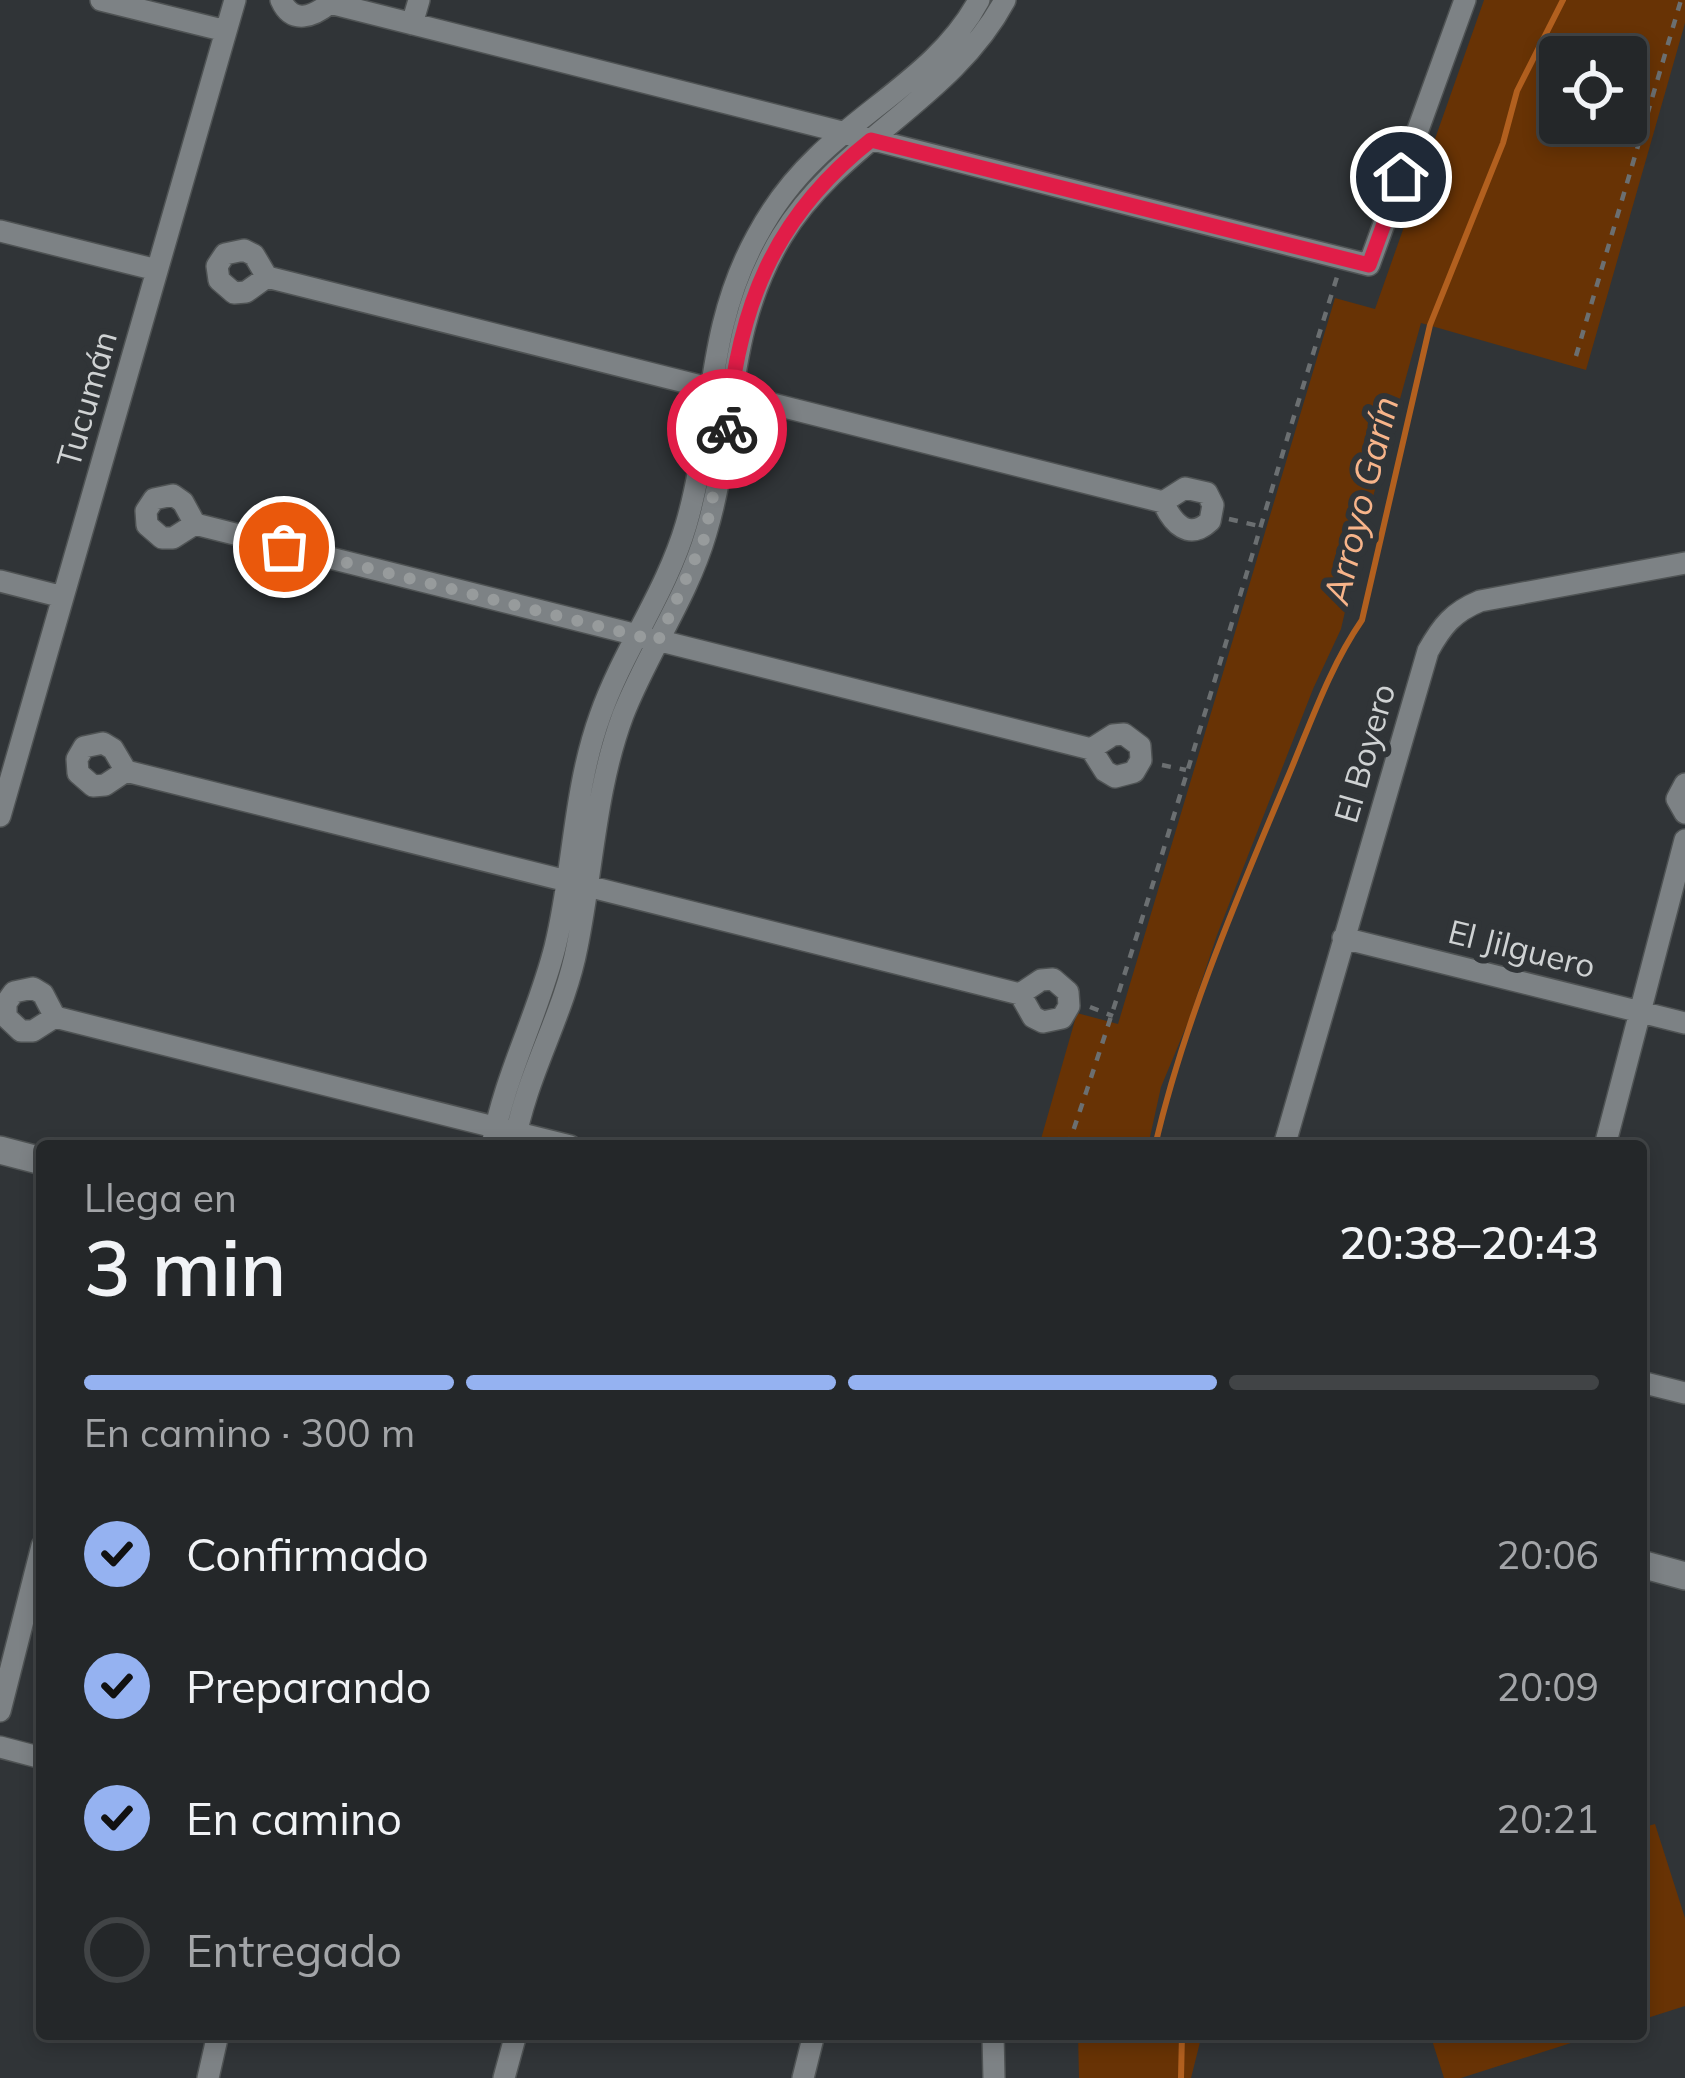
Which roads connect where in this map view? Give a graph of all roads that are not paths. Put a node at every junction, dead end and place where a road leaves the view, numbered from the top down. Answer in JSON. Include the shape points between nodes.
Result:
{"nodes":[{"id":1,"x":101,"y":0,"type":"edge"},
{"id":2,"x":235,"y":0,"type":"edge"},
{"id":3,"x":281,"y":0,"type":"edge"},
{"id":4,"x":419,"y":0,"type":"edge"},
{"id":5,"x":979,"y":0,"type":"edge"},
{"id":6,"x":1005,"y":0,"type":"edge"},
{"id":7,"x":1465,"y":0,"type":"edge"},
{"id":8,"x":330,"y":2,"type":"edge"},
{"id":9,"x":412,"y":24,"type":"junction"},
{"id":10,"x":226,"y":31,"type":"junction"},
{"id":11,"x":845,"y":133,"type":"junction"},
{"id":12,"x":871,"y":140,"type":"junction"},
{"id":13,"x":0,"y":231,"type":"edge"},
{"id":14,"x":157,"y":270,"type":"junction"},
{"id":15,"x":267,"y":278,"type":"dead end"},
{"id":16,"x":719,"y":391,"type":"junction"},
{"id":17,"x":1213,"y":514,"type":"road end"},
{"id":18,"x":195,"y":524,"type":"dead end"},
{"id":19,"x":1685,"y":563,"type":"edge"},
{"id":20,"x":0,"y":581,"type":"edge"},
{"id":21,"x":63,"y":597,"type":"junction"},
{"id":22,"x":648,"y":638,"type":"junction"},
{"id":23,"x":1141,"y":760,"type":"road end"},
{"id":24,"x":126,"y":771,"type":"dead end"},
{"id":25,"x":1685,"y":784,"type":"edge"},
{"id":26,"x":1685,"y":813,"type":"edge"},
{"id":27,"x":0,"y":816,"type":"edge"},
{"id":28,"x":1685,"y":840,"type":"edge"},
{"id":29,"x":576,"y":883,"type":"junction"},
{"id":30,"x":1343,"y":938,"type":"junction"},
{"id":31,"x":1020,"y":994,"type":"dead end"},
{"id":32,"x":1642,"y":1012,"type":"junction"},
{"id":33,"x":55,"y":1017,"type":"dead end"},
{"id":34,"x":1685,"y":1023,"type":"edge"},
{"id":35,"x":508,"y":1140,"type":"edge"},
{"id":36,"x":1286,"y":1140,"type":"edge"},
{"id":37,"x":1607,"y":1140,"type":"edge"},
{"id":38,"x":0,"y":1150,"type":"edge"},
{"id":39,"x":36,"y":1159,"type":"edge"},
{"id":40,"x":1647,"y":1384,"type":"edge"},
{"id":41,"x":1685,"y":1393,"type":"edge"},
{"id":42,"x":1647,"y":1566,"type":"edge"},
{"id":43,"x":36,"y":1570,"type":"edge"},
{"id":44,"x":1685,"y":1576,"type":"edge"},
{"id":45,"x":0,"y":1711,"type":"edge"},
{"id":46,"x":0,"y":1747,"type":"edge"},
{"id":47,"x":36,"y":1756,"type":"edge"},
{"id":48,"x":217,"y":2040,"type":"edge"},
{"id":49,"x":514,"y":2040,"type":"edge"},
{"id":50,"x":812,"y":2040,"type":"edge"},
{"id":51,"x":993,"y":2040,"type":"edge"},
{"id":52,"x":208,"y":2078,"type":"edge"},
{"id":53,"x":504,"y":2078,"type":"edge"},
{"id":54,"x":803,"y":2078,"type":"edge"},
{"id":55,"x":994,"y":2078,"type":"edge"}],
"edges":[{"from":1,"to":10,"type":"street"},
{"from":2,"to":10,"type":"street","name":"Tucumán"},
{"from":3,"to":8,"type":"street","via":[[297,17]]},
{"from":4,"to":9,"type":"street"},
{"from":5,"to":11,"type":"street","via":[[951,41]]},
{"from":6,"to":12,"type":"street","via":[[957,68]]},
{"from":7,"to":12,"type":"street","via":[[1369,265]]},
{"from":8,"to":9,"type":"street"},
{"from":9,"to":11,"type":"street"},
{"from":10,"to":14,"type":"street","name":"Tucumán"},
{"from":11,"to":12,"type":"street"},
{"from":11,"to":16,"type":"street","via":[[815,158],[757,237],[720,328]]},
{"from":12,"to":16,"type":"street","via":[[839,165],[779,241]]},
{"from":13,"to":14,"type":"street"},
{"from":14,"to":21,"type":"street","name":"Tucumán"},
{"from":15,"to":16,"type":"street"},
{"from":16,"to":17,"type":"street","via":[[1163,502],[1186,531],[1206,526]]},
{"from":16,"to":22,"type":"street"},
{"from":18,"to":22,"type":"street"},
{"from":19,"to":30,"type":"street","name":"El Boyero","via":[[1480,601],[1442,626]]},
{"from":20,"to":21,"type":"street"},
{"from":21,"to":27,"type":"street","name":"Tucumán"},
{"from":22,"to":23,"type":"street","via":[[1091,749],[1115,777],[1134,772]]},
{"from":22,"to":29,"type":"street","via":[[616,674],[586,759]]},
{"from":24,"to":29,"type":"street"},
{"from":25,"to":26,"type":"street","via":[[1677,799]]},
{"from":28,"to":32,"type":"street"},
{"from":29,"to":31,"type":"street"},
{"from":29,"to":35,"type":"street","via":[[577,949]]},
{"from":30,"to":32,"type":"street","name":"El Jilguero"},
{"from":30,"to":36,"type":"street","name":"El Boyero"},
{"from":32,"to":34,"type":"street","name":"El Jilguero"},
{"from":32,"to":37,"type":"street"},
{"from":33,"to":35,"type":"street"},
{"from":38,"to":39,"type":"street"},
{"from":40,"to":41,"type":"street"},
{"from":42,"to":44,"type":"street"},
{"from":43,"to":45,"type":"street"},
{"from":46,"to":47,"type":"street"},
{"from":48,"to":52,"type":"street"},
{"from":49,"to":53,"type":"street"},
{"from":50,"to":54,"type":"street"},
{"from":51,"to":55,"type":"street"}]}
